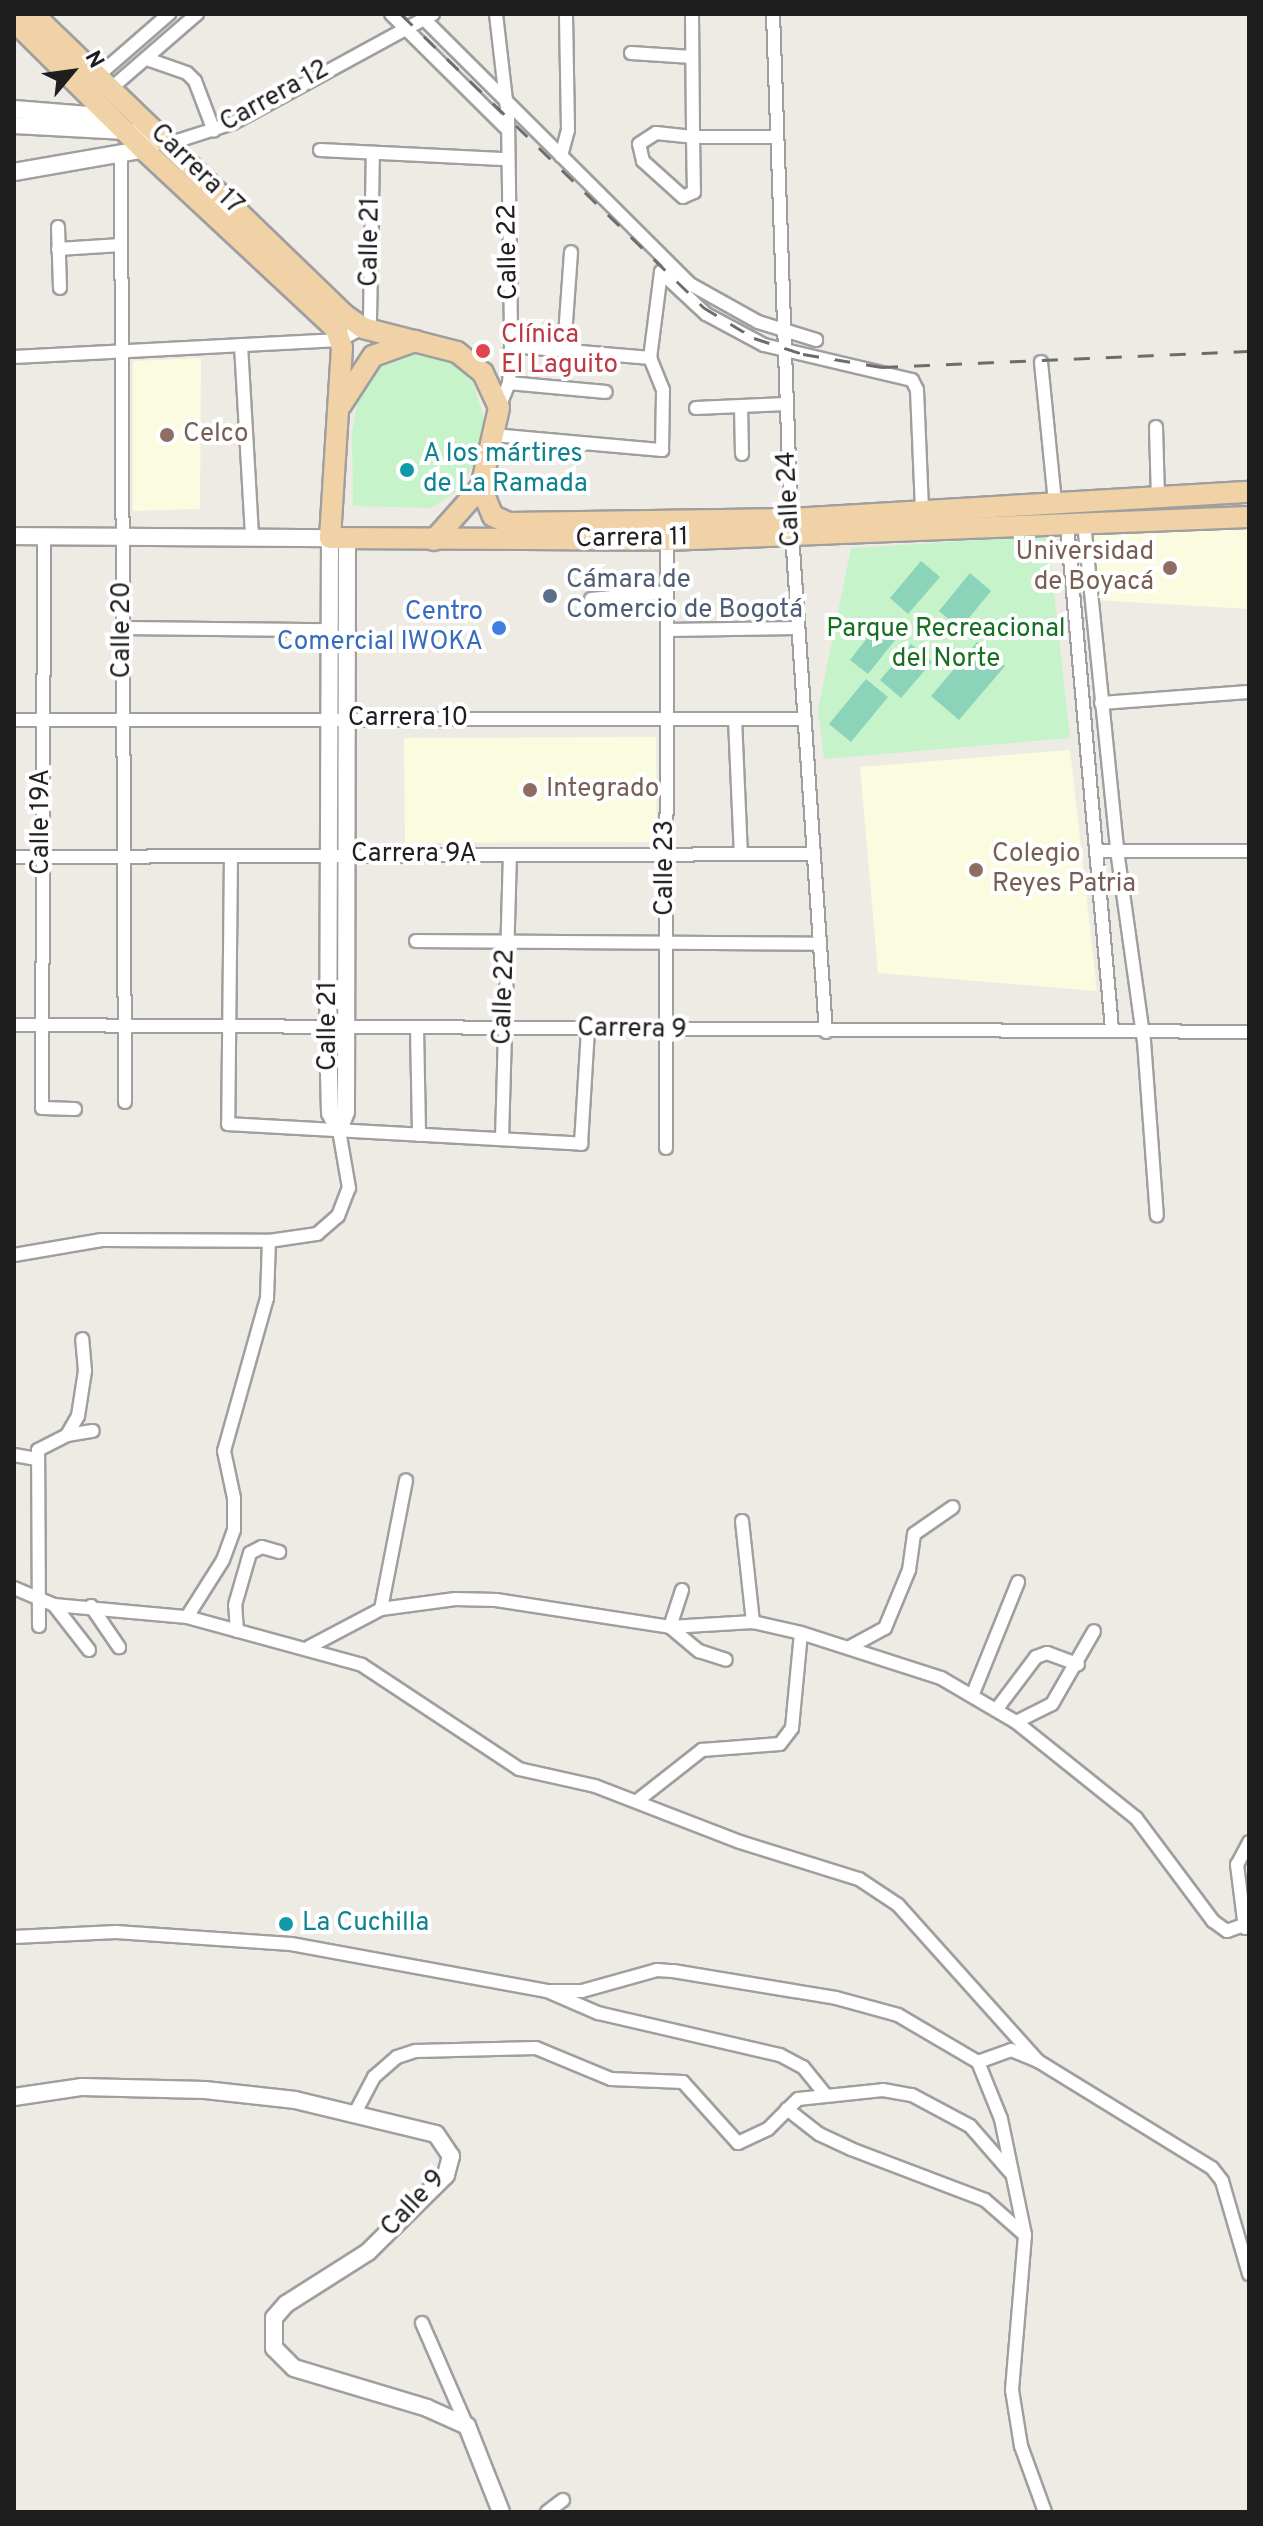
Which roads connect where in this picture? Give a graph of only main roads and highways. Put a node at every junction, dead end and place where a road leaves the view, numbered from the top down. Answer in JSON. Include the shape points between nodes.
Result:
{"nodes":[{"id":1,"x":33,"y":14,"type":"edge"},
{"id":2,"x":14,"y":21,"type":"edge"},
{"id":3,"x":98,"y":88,"type":"junction"},
{"id":4,"x":338,"y":334,"type":"joint"},
{"id":5,"x":421,"y":339,"type":"junction"},
{"id":6,"x":338,"y":412,"type":"junction"},
{"id":7,"x":481,"y":487,"type":"junction"},
{"id":8,"x":1249,"y":492,"type":"edge"},
{"id":9,"x":1249,"y":517,"type":"edge"},
{"id":10,"x":791,"y":526,"type":"junction"},
{"id":11,"x":338,"y":539,"type":"joint"},
{"id":12,"x":434,"y":540,"type":"junction"}],
"edges":[{"from":1,"to":3,"type":"main road","name":"Carrera 17"},
{"from":2,"to":3,"type":"main road","name":"Carrera 17"},
{"from":3,"to":4,"type":"main road","name":"Carrera 17","via":[[118,124]]},
{"from":3,"to":5,"type":"main road","name":"Carrera 17","via":[[143,119],[361,327]]},
{"from":4,"to":6,"type":"main road","name":"Calle 21"},
{"from":5,"to":6,"type":"main road","via":[[373,356]]},
{"from":5,"to":7,"type":"main road","name":"Calle 22","via":[[457,352],[483,373],[499,408]]},
{"from":6,"to":11,"type":"main road","name":"Calle 21"},
{"from":7,"to":10,"type":"main road","name":"Carrera 11","via":[[493,516],[509,523]]},
{"from":7,"to":12,"type":"main road"},
{"from":8,"to":10,"type":"main road","name":"Carrera 11","via":[[922,511]]},
{"from":9,"to":10,"type":"main road","name":"Carrera 11"},
{"from":10,"to":12,"type":"main road","name":"Carrera 11","via":[[667,540]]},
{"from":11,"to":12,"type":"main road","name":"Carrera 11"}]}
